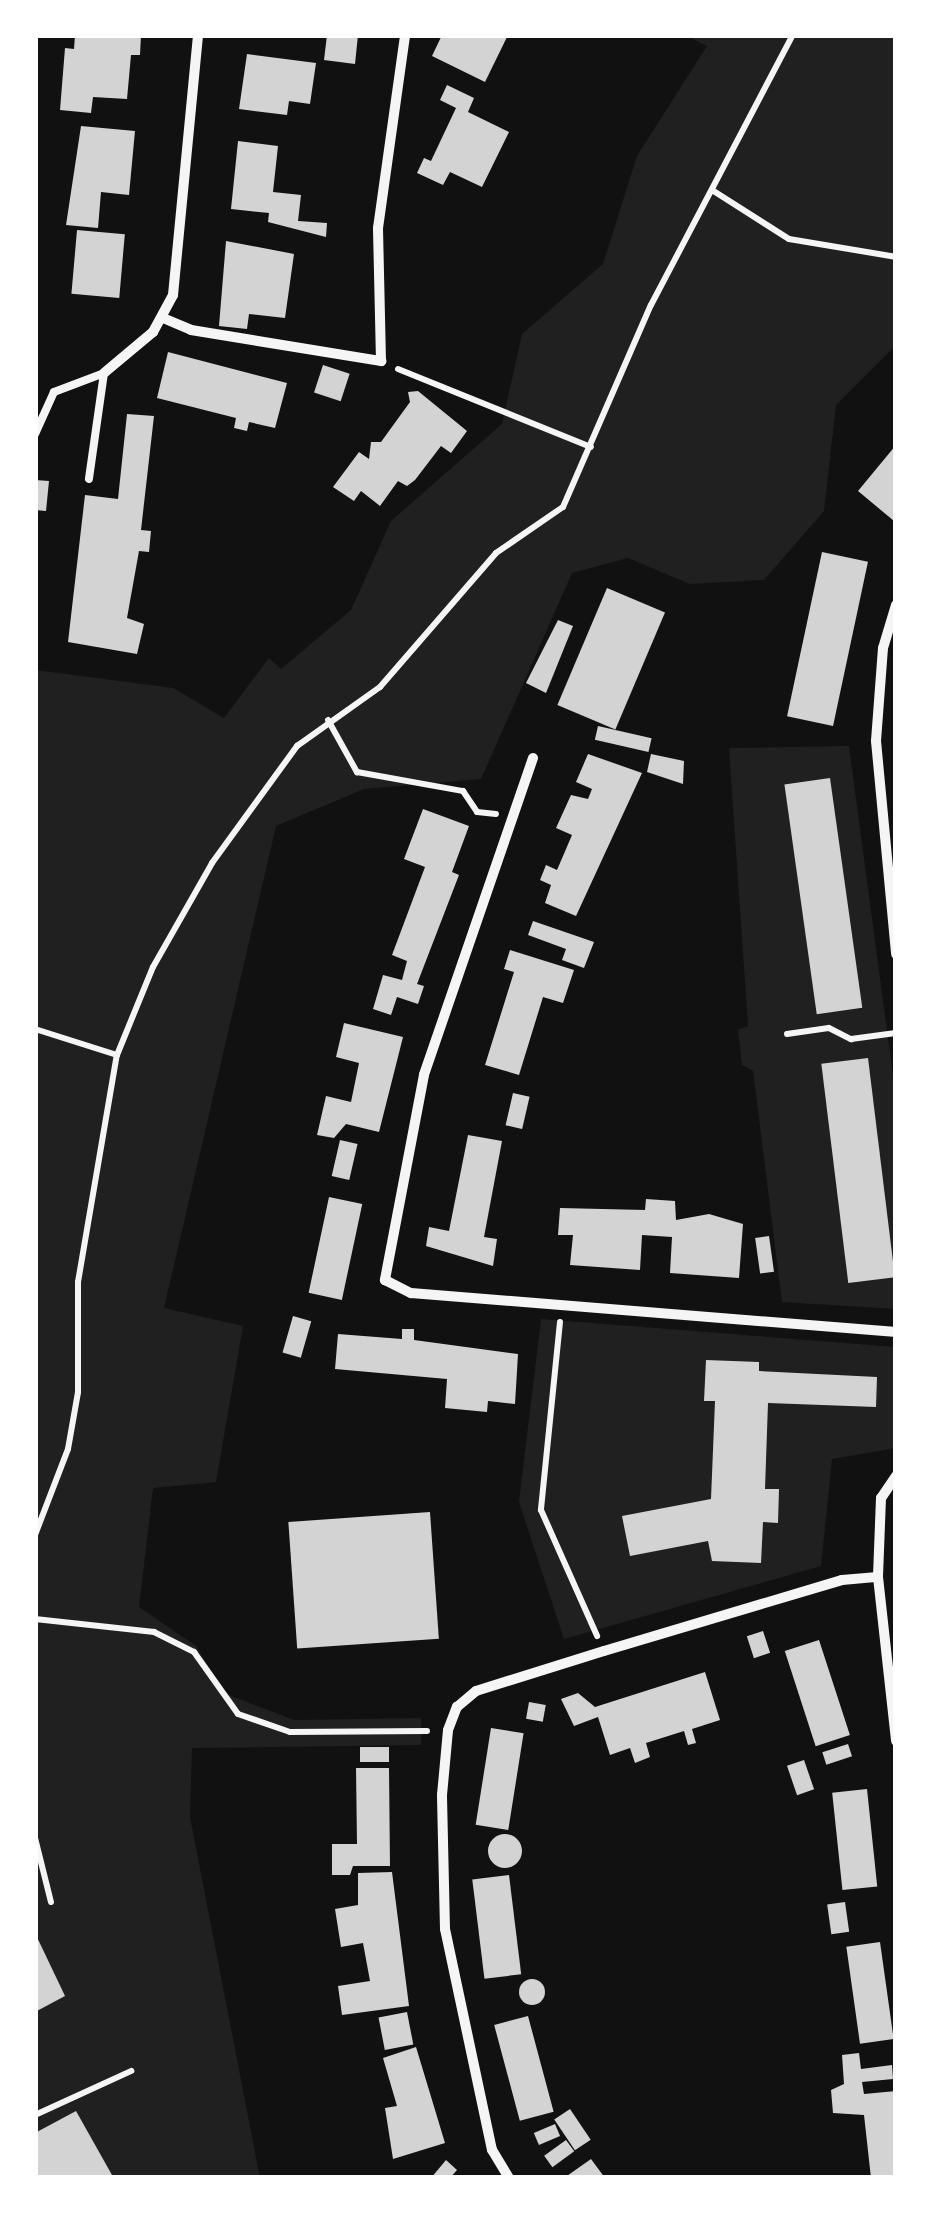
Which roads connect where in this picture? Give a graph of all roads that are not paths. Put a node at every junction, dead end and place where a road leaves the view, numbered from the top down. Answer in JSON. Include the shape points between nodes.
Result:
{"nodes":[{"id":1,"x":198,"y":35,"type":"edge"},
{"id":2,"x":405,"y":35,"type":"edge"},
{"id":3,"x":164,"y":318,"type":"junction"},
{"id":4,"x":104,"y":373,"type":"junction"},
{"id":5,"x":35,"y":434,"type":"edge"},
{"id":6,"x":89,"y":479,"type":"dead end"},
{"id":7,"x":896,"y":605,"type":"edge"},
{"id":8,"x":533,"y":758,"type":"dead end"},
{"id":9,"x":896,"y":954,"type":"edge"},
{"id":10,"x":896,"y":1332,"type":"edge"},
{"id":11,"x":896,"y":1476,"type":"edge"},
{"id":12,"x":878,"y":1578,"type":"junction"},
{"id":13,"x":896,"y":1741,"type":"edge"},
{"id":14,"x":508,"y":2178,"type":"edge"}],
"edges":[{"from":1,"to":3,"type":"street","via":[[173,295]]},
{"from":2,"to":3,"type":"street","via":[[378,228],[381,361],[190,330]]},
{"from":3,"to":4,"type":"street"},
{"from":4,"to":5,"type":"lane","via":[[54,392]]},
{"from":4,"to":6,"type":"lane"},
{"from":7,"to":9,"type":"street","via":[[883,648],[876,742]]},
{"from":8,"to":10,"type":"street","via":[[424,1075],[385,1280],[412,1292]]},
{"from":11,"to":12,"type":"street","via":[[882,1498]]},
{"from":12,"to":13,"type":"street"},
{"from":12,"to":14,"type":"street","via":[[842,1580],[604,1651],[476,1691],[458,1707],[448,1730],[441,1832],[444,1930],[492,2150]]}]}
